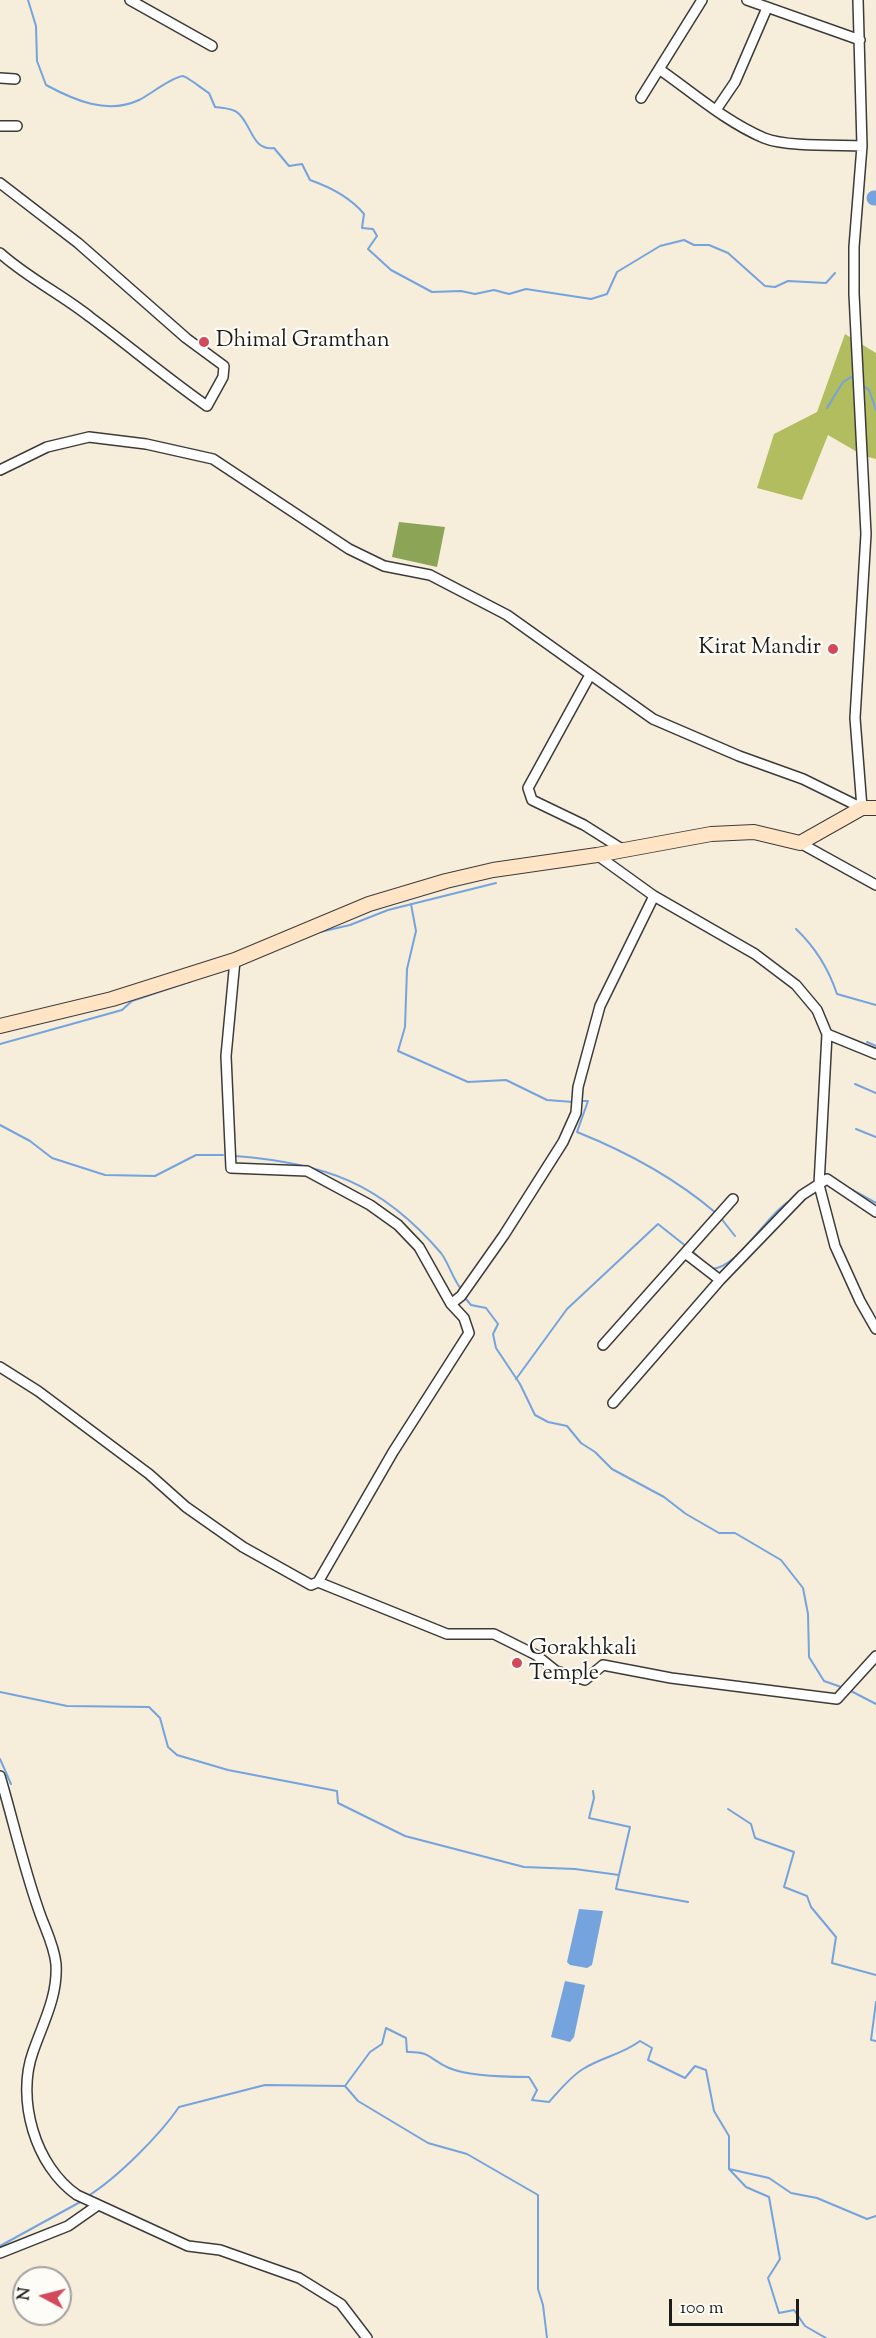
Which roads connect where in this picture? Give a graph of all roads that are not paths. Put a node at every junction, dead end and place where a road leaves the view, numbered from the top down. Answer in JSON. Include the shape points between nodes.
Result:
{"nodes":[{"id":1,"x":130,"y":0,"type":"edge"},
{"id":2,"x":702,"y":0,"type":"edge"},
{"id":3,"x":747,"y":0,"type":"edge"},
{"id":4,"x":858,"y":0,"type":"edge"},
{"id":5,"x":767,"y":8,"type":"junction"},
{"id":6,"x":860,"y":40,"type":"junction"},
{"id":7,"x":212,"y":46,"type":"dead end"},
{"id":8,"x":659,"y":69,"type":"junction"},
{"id":9,"x":0,"y":78,"type":"edge"},
{"id":10,"x":15,"y":79,"type":"dead end"},
{"id":11,"x":641,"y":98,"type":"dead end"},
{"id":12,"x":716,"y":110,"type":"junction"},
{"id":13,"x":0,"y":126,"type":"edge"},
{"id":14,"x":17,"y":126,"type":"dead end"},
{"id":15,"x":862,"y":146,"type":"junction"},
{"id":16,"x":0,"y":183,"type":"edge"},
{"id":17,"x":0,"y":253,"type":"edge"},
{"id":18,"x":0,"y":470,"type":"edge"},
{"id":19,"x":590,"y":675,"type":"junction"},
{"id":20,"x":869,"y":808,"type":"edge"},
{"id":21,"x":800,"y":843,"type":"junction"},
{"id":22,"x":622,"y":849,"type":"junction"},
{"id":23,"x":597,"y":855,"type":"junction"},
{"id":24,"x":876,"y":885,"type":"edge"},
{"id":25,"x":654,"y":896,"type":"junction"},
{"id":26,"x":235,"y":960,"type":"junction"},
{"id":27,"x":0,"y":1026,"type":"edge"},
{"id":28,"x":828,"y":1034,"type":"junction"},
{"id":29,"x":876,"y":1054,"type":"edge"},
{"id":30,"x":819,"y":1185,"type":"junction"},
{"id":31,"x":733,"y":1199,"type":"dead end"},
{"id":32,"x":876,"y":1212,"type":"edge"},
{"id":33,"x":685,"y":1253,"type":"junction"},
{"id":34,"x":720,"y":1280,"type":"junction"},
{"id":35,"x":451,"y":1304,"type":"junction"},
{"id":36,"x":876,"y":1329,"type":"edge"},
{"id":37,"x":603,"y":1345,"type":"dead end"},
{"id":38,"x":0,"y":1367,"type":"edge"},
{"id":39,"x":613,"y":1403,"type":"dead end"},
{"id":40,"x":318,"y":1582,"type":"junction"},
{"id":41,"x":876,"y":1656,"type":"edge"},
{"id":42,"x":0,"y":1776,"type":"edge"},
{"id":43,"x":98,"y":2205,"type":"junction"},
{"id":44,"x":0,"y":2253,"type":"edge"},
{"id":45,"x":368,"y":2338,"type":"edge"}],
"edges":[{"from":1,"to":7,"type":"street"},
{"from":2,"to":8,"type":"street"},
{"from":3,"to":5,"type":"street"},
{"from":4,"to":6,"type":"street"},
{"from":5,"to":6,"type":"street"},
{"from":5,"to":12,"type":"street","via":[[735,82]]},
{"from":6,"to":15,"type":"street"},
{"from":8,"to":11,"type":"street"},
{"from":8,"to":12,"type":"street"},
{"from":9,"to":10,"type":"street"},
{"from":12,"to":15,"type":"street","via":[[766,139]]},
{"from":13,"to":14,"type":"street"},
{"from":15,"to":20,"type":"street","via":[[854,247],[866,534],[855,718]]},
{"from":16,"to":17,"type":"street","via":[[224,366],[223,377],[207,406]]},
{"from":18,"to":19,"type":"street","via":[[48,447],[89,438],[146,444],[213,459],[349,549],[384,566],[430,575],[507,615]]},
{"from":19,"to":20,"type":"street","via":[[653,718]]},
{"from":19,"to":22,"type":"street","via":[[528,788],[528,795]]},
{"from":20,"to":21,"type":"street"},
{"from":21,"to":22,"type":"street","via":[[754,832],[711,834]]},
{"from":21,"to":24,"type":"street"},
{"from":22,"to":23,"type":"street"},
{"from":23,"to":25,"type":"street"},
{"from":23,"to":26,"type":"street","via":[[446,881],[369,904]]},
{"from":25,"to":28,"type":"street","via":[[755,954],[796,985],[817,1010]]},
{"from":25,"to":35,"type":"street","via":[[600,1006],[578,1087],[576,1113],[563,1142],[504,1236]]},
{"from":26,"to":27,"type":"street","via":[[112,999]]},
{"from":26,"to":35,"type":"street","via":[[226,1056],[231,1168],[307,1171],[370,1205],[398,1225],[419,1247]]},
{"from":28,"to":29,"type":"street"},
{"from":28,"to":30,"type":"street"},
{"from":30,"to":32,"type":"street","via":[[827,1179]]},
{"from":30,"to":34,"type":"street","via":[[802,1195]]},
{"from":30,"to":36,"type":"street","via":[[835,1246]]},
{"from":31,"to":33,"type":"street"},
{"from":33,"to":34,"type":"street"},
{"from":33,"to":37,"type":"street"},
{"from":34,"to":39,"type":"street"},
{"from":35,"to":40,"type":"street","via":[[464,1318],[469,1333],[393,1452]]},
{"from":38,"to":40,"type":"street","via":[[38,1391],[149,1474],[186,1508],[243,1547],[311,1585]]},
{"from":40,"to":41,"type":"street","via":[[447,1634],[494,1635],[536,1655],[556,1671],[585,1680],[603,1665],[671,1678],[837,1699]]},
{"from":42,"to":43,"type":"street","via":[[38,1908],[54,1947],[56,1967],[48,2019],[27,2076],[30,2118],[42,2156],[66,2188]]},
{"from":43,"to":44,"type":"street","via":[[68,2226]]},
{"from":43,"to":45,"type":"street","via":[[188,2246],[219,2250],[299,2278],[341,2304]]}]}
